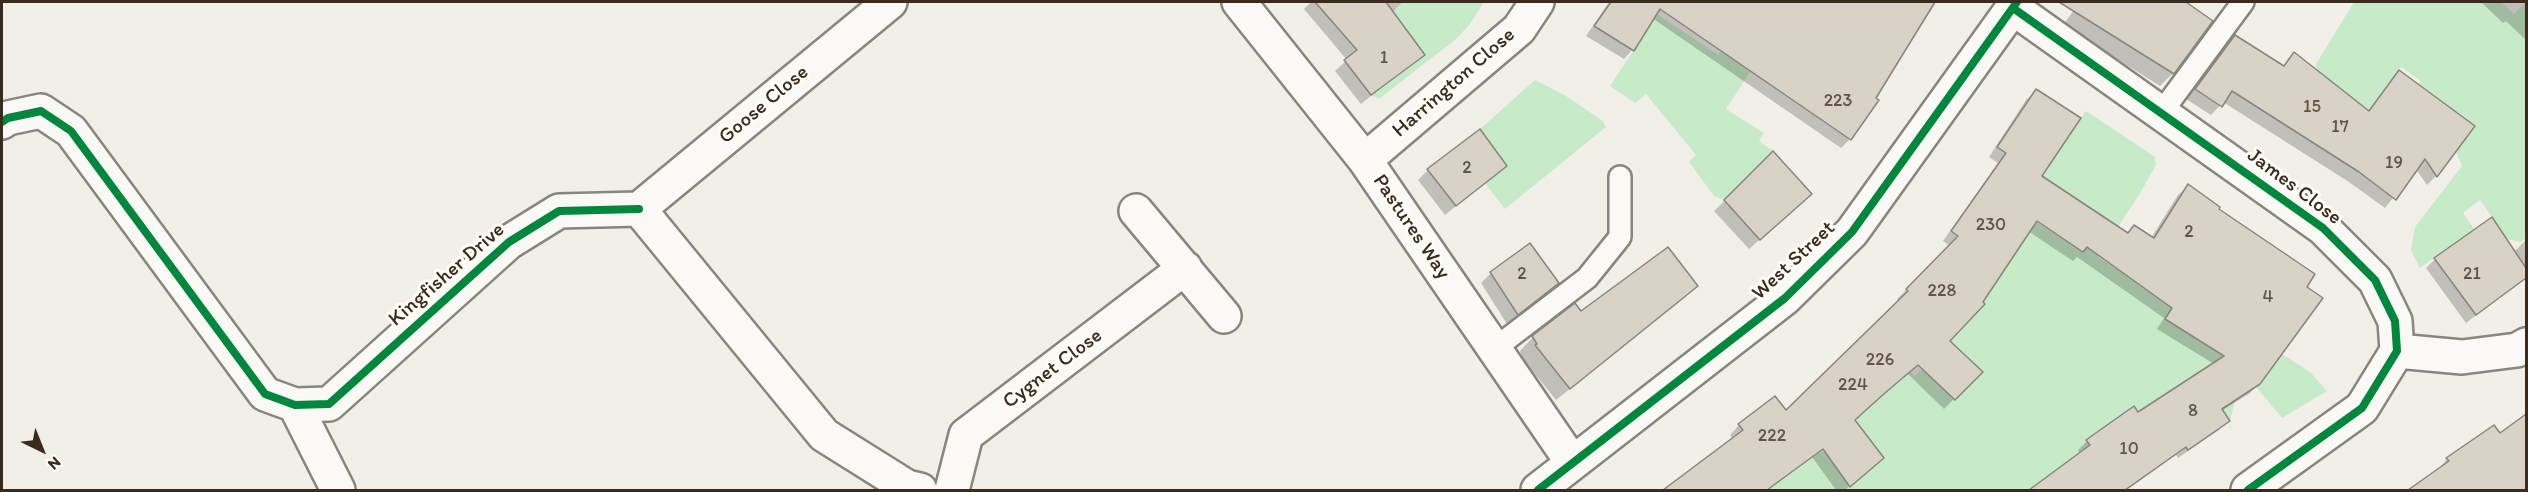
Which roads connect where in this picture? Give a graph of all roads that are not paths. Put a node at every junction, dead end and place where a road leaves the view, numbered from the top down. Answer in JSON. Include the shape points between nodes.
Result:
{"nodes":[{"id":1,"x":890,"y":2,"type":"edge"},
{"id":2,"x":1239,"y":2,"type":"edge"},
{"id":3,"x":1538,"y":2,"type":"edge"},
{"id":4,"x":2243,"y":2,"type":"edge"},
{"id":5,"x":2015,"y":5,"type":"edge"},
{"id":6,"x":2161,"y":113,"type":"junction"},
{"id":7,"x":2,"y":122,"type":"edge"},
{"id":8,"x":1365,"y":160,"type":"junction"},
{"id":9,"x":1620,"y":177,"type":"dead end"},
{"id":10,"x":639,"y":209,"type":"junction"},
{"id":11,"x":1136,"y":211,"type":"dead end"},
{"id":12,"x":1185,"y":268,"type":"junction"},
{"id":13,"x":1224,"y":316,"type":"dead end"},
{"id":14,"x":2526,"y":345,"type":"edge"},
{"id":15,"x":1494,"y":349,"type":"junction"},
{"id":16,"x":2397,"y":351,"type":"junction"},
{"id":17,"x":295,"y":405,"type":"junction"},
{"id":18,"x":1572,"y":462,"type":"junction"},
{"id":19,"x":338,"y":490,"type":"edge"},
{"id":20,"x":920,"y":490,"type":"edge"},
{"id":21,"x":952,"y":490,"type":"edge"},
{"id":22,"x":1538,"y":490,"type":"edge"},
{"id":23,"x":2248,"y":490,"type":"edge"}],
"edges":[{"from":1,"to":10,"type":"street","name":"Goose Close"},
{"from":2,"to":8,"type":"street","name":"Pastures Way"},
{"from":3,"to":8,"type":"street","name":"Harrington Close","via":[[1519,28]]},
{"from":4,"to":6,"type":"lane"},
{"from":5,"to":6,"type":"street","name":"James Close"},
{"from":5,"to":18,"type":"street","name":"West Street","via":[[1852,232],[1785,298]]},
{"from":6,"to":16,"type":"street","name":"James Close","via":[[2323,228],[2375,280],[2395,321]]},
{"from":7,"to":17,"type":"street","via":[[42,111],[71,131],[265,394]]},
{"from":8,"to":15,"type":"street","name":"Pastures Way"},
{"from":9,"to":15,"type":"lane","via":[[1620,237],[1587,278]]},
{"from":10,"to":17,"type":"street","name":"Kingfisher Drive","via":[[560,211],[509,242],[329,404]]},
{"from":10,"to":20,"type":"street","via":[[824,435],[907,488]]},
{"from":11,"to":12,"type":"street"},
{"from":12,"to":13,"type":"street"},
{"from":12,"to":21,"type":"street","name":"Cygnet Close","via":[[966,435]]},
{"from":14,"to":16,"type":"street","via":[[2517,350],[2462,357]]},
{"from":15,"to":18,"type":"street","name":"Pastures Way"},
{"from":16,"to":23,"type":"street","via":[[2362,408]]},
{"from":17,"to":19,"type":"street"},
{"from":18,"to":22,"type":"street","name":"West Street"}]}
